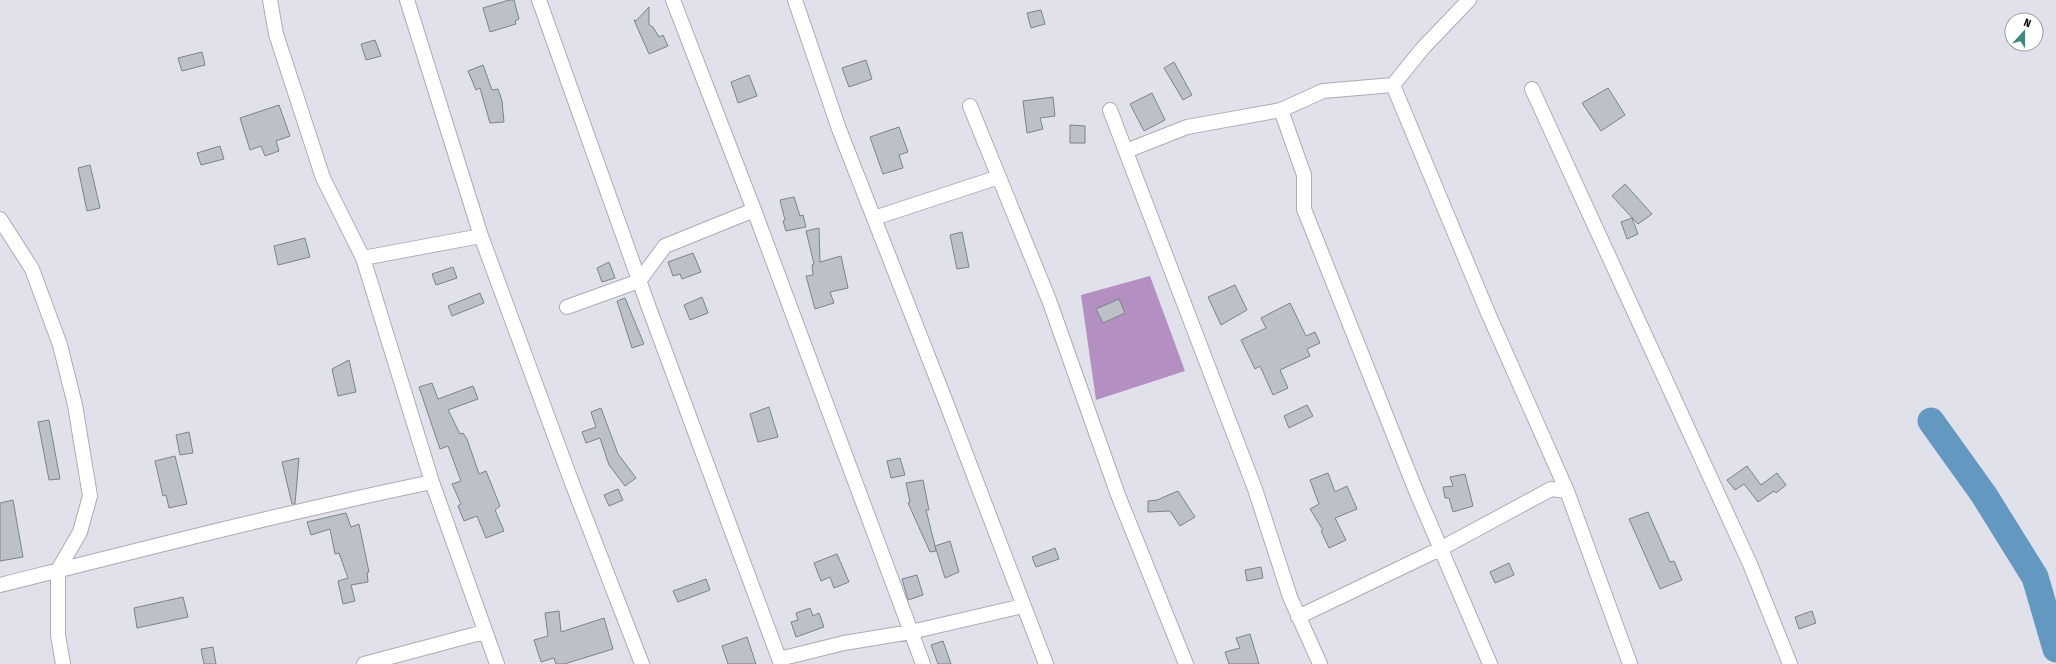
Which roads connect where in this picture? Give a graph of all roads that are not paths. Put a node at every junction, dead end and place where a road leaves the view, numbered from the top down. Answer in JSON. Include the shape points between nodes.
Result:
{"nodes":[{"id":1,"x":270,"y":0,"type":"edge"},
{"id":2,"x":407,"y":0,"type":"edge"},
{"id":3,"x":539,"y":0,"type":"edge"},
{"id":4,"x":673,"y":0,"type":"edge"},
{"id":5,"x":795,"y":0,"type":"edge"},
{"id":6,"x":1469,"y":0,"type":"edge"},
{"id":7,"x":1394,"y":85,"type":"junction"},
{"id":8,"x":1532,"y":89,"type":"dead end"},
{"id":9,"x":970,"y":106,"type":"dead end"},
{"id":10,"x":1110,"y":110,"type":"dead end"},
{"id":11,"x":1281,"y":110,"type":"junction"},
{"id":12,"x":1126,"y":151,"type":"junction"},
{"id":13,"x":999,"y":177,"type":"junction"},
{"id":14,"x":754,"y":210,"type":"junction"},
{"id":15,"x":874,"y":218,"type":"junction"},
{"id":16,"x":0,"y":220,"type":"edge"},
{"id":17,"x":482,"y":236,"type":"junction"},
{"id":18,"x":364,"y":258,"type":"junction"},
{"id":19,"x":639,"y":281,"type":"junction"},
{"id":20,"x":567,"y":307,"type":"dead end"},
{"id":21,"x":432,"y":482,"type":"junction"},
{"id":22,"x":1567,"y":491,"type":"junction"},
{"id":23,"x":1440,"y":549,"type":"junction"},
{"id":24,"x":58,"y":570,"type":"junction"},
{"id":25,"x":0,"y":585,"type":"edge"},
{"id":26,"x":1023,"y":606,"type":"junction"},
{"id":27,"x":1298,"y":617,"type":"junction"},
{"id":28,"x":484,"y":632,"type":"junction"},
{"id":29,"x":911,"y":632,"type":"junction"},
{"id":30,"x":780,"y":661,"type":"edge"},
{"id":31,"x":63,"y":664,"type":"edge"},
{"id":32,"x":364,"y":664,"type":"edge"},
{"id":33,"x":496,"y":664,"type":"edge"},
{"id":34,"x":642,"y":664,"type":"edge"},
{"id":35,"x":923,"y":664,"type":"edge"},
{"id":36,"x":1046,"y":664,"type":"edge"},
{"id":37,"x":1186,"y":664,"type":"edge"},
{"id":38,"x":1320,"y":664,"type":"edge"},
{"id":39,"x":1490,"y":664,"type":"edge"},
{"id":40,"x":1630,"y":664,"type":"edge"},
{"id":41,"x":1790,"y":664,"type":"edge"}],
"edges":[{"from":1,"to":18,"type":"street","via":[[276,34],[323,178]]},
{"from":2,"to":17,"type":"street"},
{"from":3,"to":19,"type":"street"},
{"from":4,"to":14,"type":"street"},
{"from":5,"to":15,"type":"street","via":[[839,129]]},
{"from":6,"to":7,"type":"street","via":[[1423,48]]},
{"from":7,"to":11,"type":"street","via":[[1324,91]]},
{"from":7,"to":22,"type":"street","via":[[1488,313]]},
{"from":8,"to":41,"type":"street","via":[[1750,564]]},
{"from":9,"to":13,"type":"street"},
{"from":10,"to":12,"type":"street"},
{"from":11,"to":12,"type":"street","via":[[1187,127]]},
{"from":11,"to":23,"type":"street","via":[[1304,175],[1304,209]]},
{"from":12,"to":27,"type":"street","via":[[1255,489]]},
{"from":13,"to":15,"type":"street"},
{"from":13,"to":37,"type":"street","via":[[1049,300],[1118,495]]},
{"from":14,"to":19,"type":"street","via":[[665,246]]},
{"from":14,"to":29,"type":"street"},
{"from":15,"to":26,"type":"street"},
{"from":16,"to":24,"type":"street","via":[[32,269],[60,345],[75,404],[90,496],[80,532]]},
{"from":17,"to":18,"type":"street"},
{"from":17,"to":34,"type":"street","via":[[572,483]]},
{"from":18,"to":21,"type":"street"},
{"from":19,"to":20,"type":"street"},
{"from":19,"to":30,"type":"street"},
{"from":21,"to":24,"type":"street","via":[[346,500]]},
{"from":21,"to":28,"type":"street"},
{"from":22,"to":23,"type":"street","via":[[1551,489]]},
{"from":22,"to":40,"type":"street"},
{"from":23,"to":27,"type":"street"},
{"from":23,"to":39,"type":"street"},
{"from":24,"to":25,"type":"street"},
{"from":24,"to":31,"type":"street","via":[[58,635]]},
{"from":26,"to":29,"type":"street"},
{"from":26,"to":36,"type":"street"},
{"from":27,"to":38,"type":"street"},
{"from":28,"to":32,"type":"street"},
{"from":28,"to":33,"type":"street"},
{"from":29,"to":30,"type":"street","via":[[844,643]]},
{"from":29,"to":35,"type":"street"}]}
